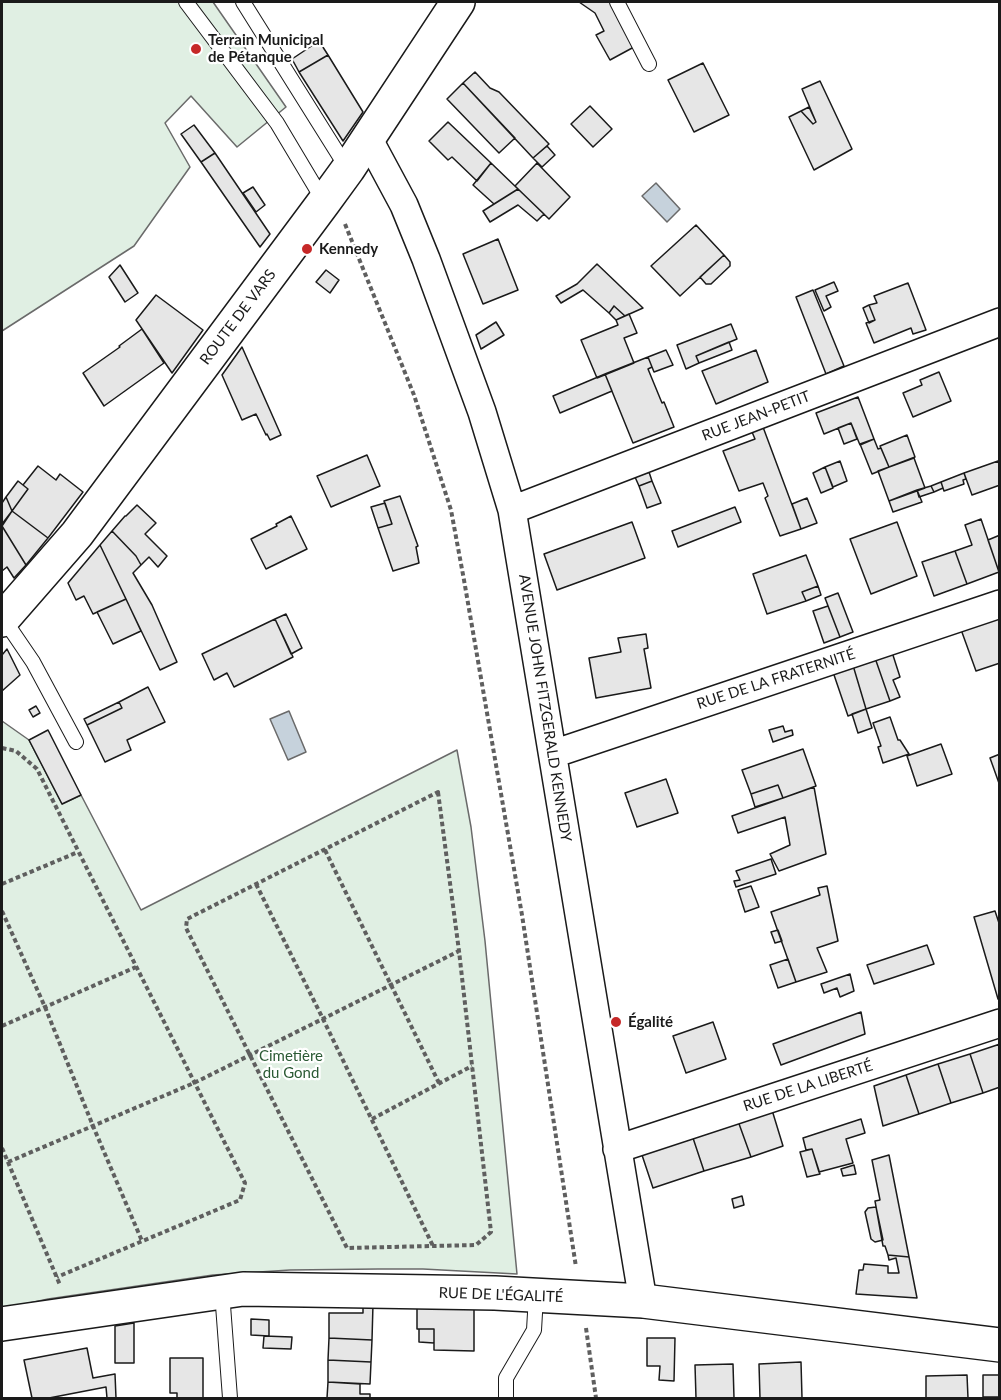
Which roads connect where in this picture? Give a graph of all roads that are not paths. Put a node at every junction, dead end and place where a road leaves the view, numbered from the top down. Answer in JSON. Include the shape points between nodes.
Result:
{"nodes":[{"id":1,"x":186,"y":2,"type":"edge"},
{"id":2,"x":243,"y":2,"type":"edge"},
{"id":3,"x":458,"y":2,"type":"edge"},
{"id":4,"x":617,"y":2,"type":"edge"},
{"id":5,"x":649,"y":64,"type":"dead end"},
{"id":6,"x":368,"y":138,"type":"junction"},
{"id":7,"x":348,"y":169,"type":"junction"},
{"id":8,"x":324,"y":202,"type":"junction"},
{"id":9,"x":999,"y":322,"type":"edge"},
{"id":10,"x":512,"y":510,"type":"junction"},
{"id":11,"x":999,"y":604,"type":"edge"},
{"id":12,"x":2,"y":619,"type":"edge"},
{"id":13,"x":76,"y":742,"type":"dead end"},
{"id":14,"x":553,"y":754,"type":"junction"},
{"id":15,"x":999,"y":1023,"type":"edge"},
{"id":16,"x":617,"y":1149,"type":"junction"},
{"id":17,"x":222,"y":1292,"type":"junction"},
{"id":18,"x":536,"y":1296,"type":"junction"},
{"id":19,"x":643,"y":1301,"type":"junction"},
{"id":20,"x":2,"y":1324,"type":"edge"},
{"id":21,"x":999,"y":1345,"type":"edge"},
{"id":22,"x":230,"y":1398,"type":"edge"},
{"id":23,"x":506,"y":1398,"type":"edge"}],
"edges":[{"from":1,"to":8,"type":"lane","via":[[277,123]]},
{"from":2,"to":7,"type":"lane"},
{"from":3,"to":6,"type":"street","name":"ROUTE DE VARS"},
{"from":4,"to":5,"type":"lane"},
{"from":6,"to":7,"type":"street","name":"ROUTE DE VARS"},
{"from":6,"to":10,"type":"street","name":"AVENUE JOHN FITZGERALD KENNEDY","via":[[404,205],[426,259],[482,412]]},
{"from":7,"to":8,"type":"street","name":"ROUTE DE VARS"},
{"from":8,"to":12,"type":"street","name":"ROUTE DE VARS","via":[[77,534]]},
{"from":9,"to":10,"type":"street","name":"RUE JEAN-PETIT"},
{"from":10,"to":14,"type":"street","name":"AVENUE JOHN FITZGERALD KENNEDY"},
{"from":11,"to":14,"type":"street","name":"RUE DE LA FRATERNITÉ"},
{"from":12,"to":13,"type":"lane","via":[[33,662]]},
{"from":14,"to":16,"type":"street","name":"AVENUE JOHN FITZGERALD KENNEDY"},
{"from":15,"to":16,"type":"street","name":"RUE DE LA LIBERTÉ"},
{"from":16,"to":19,"type":"street","name":"AVENUE JOHN FITZGERALD KENNEDY"},
{"from":17,"to":18,"type":"street","name":"RUE DE L'ÉGALITÉ","via":[[243,1289]]},
{"from":17,"to":20,"type":"street","name":"RUE DE L'ÉGALITÉ"},
{"from":17,"to":22,"type":"lane"},
{"from":18,"to":19,"type":"street","name":"RUE DE L'ÉGALITÉ"},
{"from":18,"to":23,"type":"lane","via":[[534,1330],[506,1378]]},
{"from":19,"to":21,"type":"street","name":"RUE DE L'ÉGALITÉ"}]}
